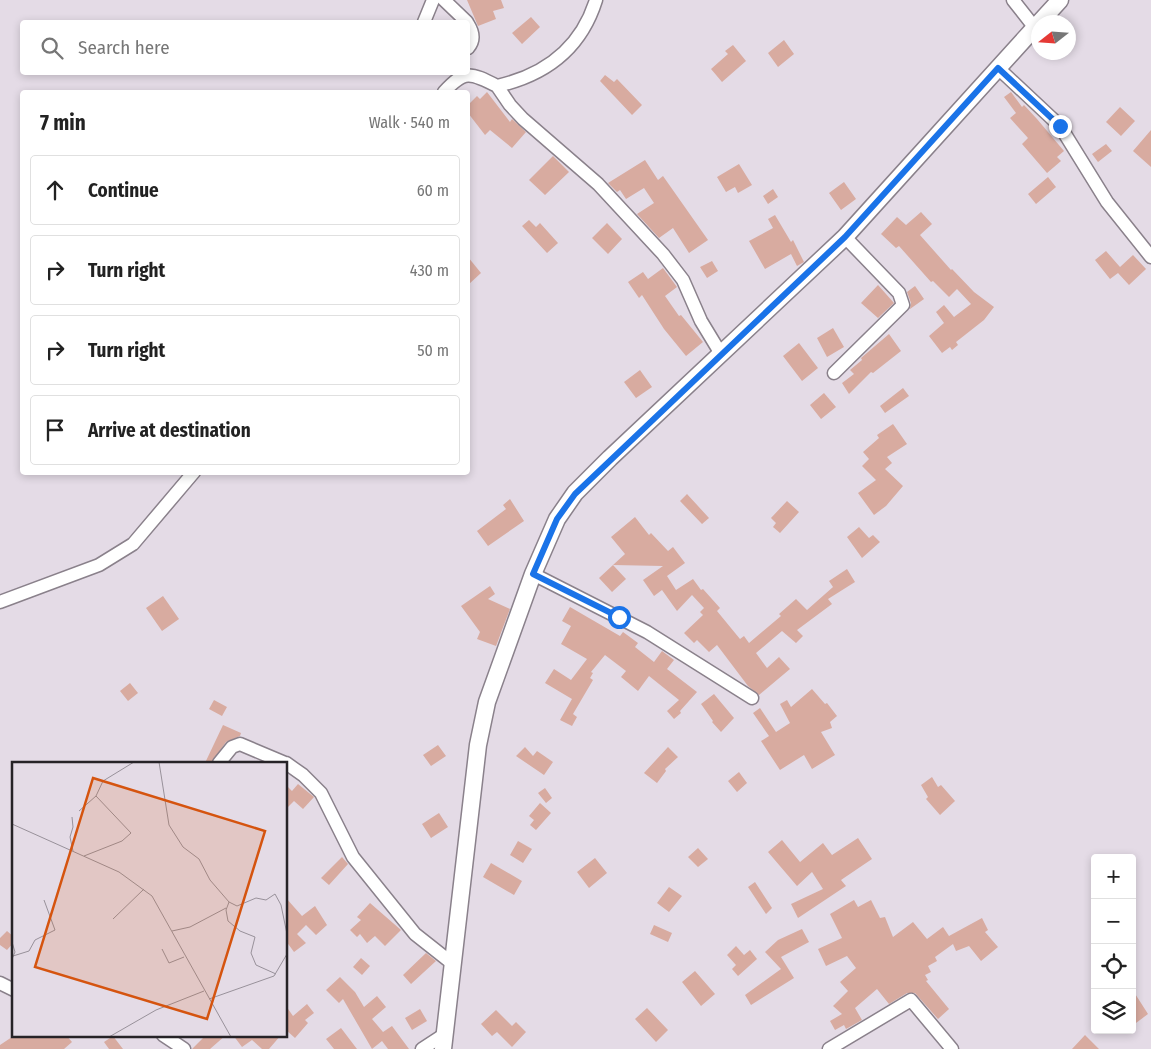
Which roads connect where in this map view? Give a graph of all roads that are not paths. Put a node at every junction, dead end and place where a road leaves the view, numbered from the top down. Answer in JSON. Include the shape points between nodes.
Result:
{"nodes":[{"id":1,"x":433,"y":0,"type":"edge"},
{"id":2,"x":444,"y":0,"type":"edge"},
{"id":3,"x":596,"y":0,"type":"edge"},
{"id":4,"x":1013,"y":0,"type":"edge"},
{"id":5,"x":1060,"y":0,"type":"edge"},
{"id":6,"x":1047,"y":15,"type":"edge"},
{"id":7,"x":1031,"y":18,"type":"edge"},
{"id":8,"x":425,"y":20,"type":"edge"},
{"id":9,"x":464,"y":20,"type":"edge"},
{"id":10,"x":470,"y":29,"type":"edge"},
{"id":11,"x":1031,"y":33,"type":"edge"},
{"id":12,"x":470,"y":44,"type":"edge"},
{"id":13,"x":998,"y":68,"type":"junction"},
{"id":14,"x":456,"y":75,"type":"edge"},
{"id":15,"x":497,"y":86,"type":"junction"},
{"id":16,"x":445,"y":90,"type":"edge"},
{"id":17,"x":845,"y":237,"type":"junction"},
{"id":18,"x":1151,"y":257,"type":"edge"},
{"id":19,"x":721,"y":354,"type":"junction"},
{"id":20,"x":834,"y":373,"type":"dead end"},
{"id":21,"x":191,"y":475,"type":"edge"},
{"id":22,"x":533,"y":574,"type":"junction"},
{"id":23,"x":0,"y":602,"type":"edge"},
{"id":24,"x":752,"y":698,"type":"dead end"},
{"id":25,"x":221,"y":762,"type":"edge"},
{"id":26,"x":284,"y":762,"type":"edge"},
{"id":27,"x":288,"y":764,"type":"edge"},
{"id":28,"x":453,"y":964,"type":"junction"},
{"id":29,"x":0,"y":984,"type":"edge"},
{"id":30,"x":12,"y":989,"type":"edge"},
{"id":31,"x":164,"y":1036,"type":"edge"},
{"id":32,"x":444,"y":1042,"type":"edge"},
{"id":33,"x":184,"y":1049,"type":"edge"},
{"id":34,"x":422,"y":1049,"type":"edge"},
{"id":35,"x":829,"y":1049,"type":"edge"},
{"id":36,"x":952,"y":1049,"type":"edge"}],
"edges":[{"from":1,"to":8,"type":"street"},
{"from":2,"to":9,"type":"street"},
{"from":3,"to":15,"type":"street","via":[[590,19],[568,51],[547,66]]},
{"from":4,"to":7,"type":"street"},
{"from":5,"to":6,"type":"main road"},
{"from":10,"to":12,"type":"street"},
{"from":11,"to":13,"type":"main road"},
{"from":13,"to":17,"type":"main road"},
{"from":13,"to":18,"type":"street","via":[[1060,126],[1107,202]]},
{"from":14,"to":15,"type":"street","via":[[481,77]]},
{"from":14,"to":16,"type":"street"},
{"from":15,"to":19,"type":"street","via":[[522,119],[598,184],[664,254],[683,280],[701,321]]},
{"from":17,"to":19,"type":"main road"},
{"from":17,"to":20,"type":"street","via":[[899,292],[903,305]]},
{"from":19,"to":22,"type":"main road","via":[[575,494],[557,519]]},
{"from":21,"to":23,"type":"street","via":[[132,544],[99,566]]},
{"from":22,"to":24,"type":"street","via":[[647,632]]},
{"from":22,"to":28,"type":"main road","via":[[487,702],[478,745]]},
{"from":25,"to":26,"type":"street","via":[[232,747],[240,744]]},
{"from":27,"to":28,"type":"street","via":[[321,793],[353,857],[415,934]]},
{"from":28,"to":32,"type":"main road"},
{"from":29,"to":30,"type":"street"},
{"from":31,"to":33,"type":"street"},
{"from":32,"to":34,"type":"street"},
{"from":35,"to":36,"type":"street","via":[[911,1000]]}]}
